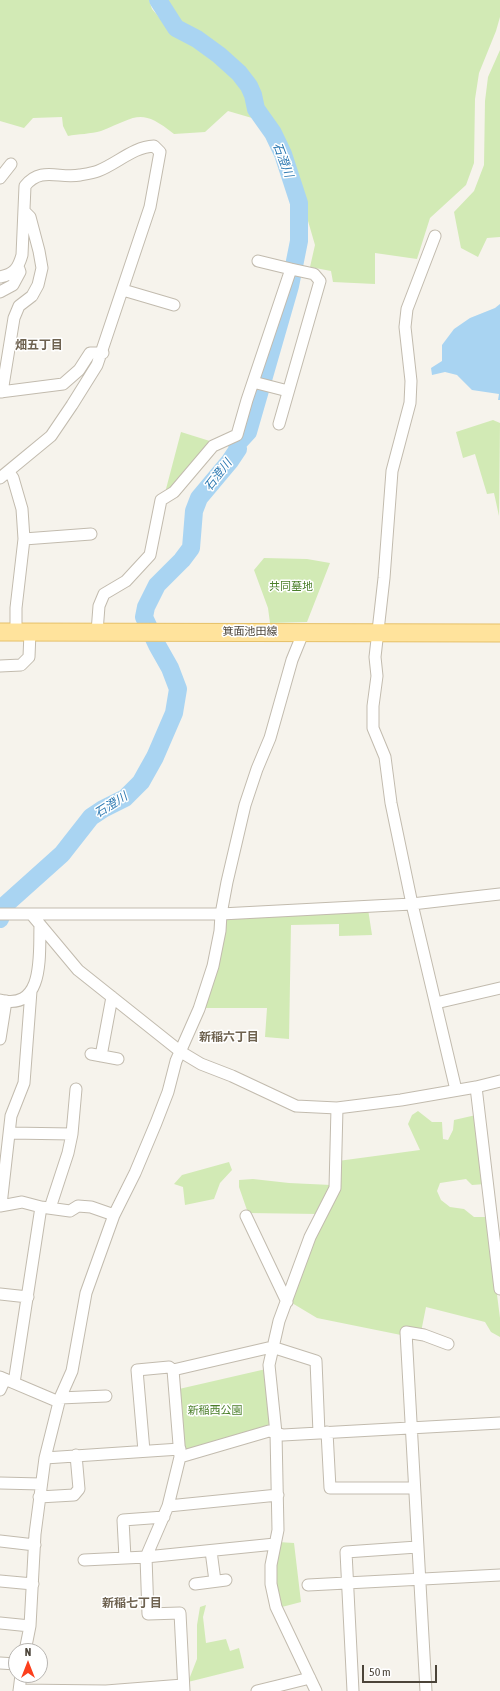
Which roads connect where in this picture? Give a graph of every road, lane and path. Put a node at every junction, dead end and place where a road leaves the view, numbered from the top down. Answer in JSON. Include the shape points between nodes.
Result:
{"nodes":[{"id":1,"x":11,"y":164,"type":"dead end"},
{"id":2,"x":0,"y":178,"type":"edge"},
{"id":3,"x":24,"y":211,"type":"junction"},
{"id":4,"x":435,"y":236,"type":"dead end"},
{"id":5,"x":258,"y":261,"type":"dead end"},
{"id":6,"x":19,"y":265,"type":"junction"},
{"id":7,"x":291,"y":269,"type":"junction"},
{"id":8,"x":0,"y":277,"type":"edge"},
{"id":9,"x":123,"y":290,"type":"junction"},
{"id":10,"x":0,"y":292,"type":"edge"},
{"id":11,"x":174,"y":305,"type":"dead end"},
{"id":12,"x":103,"y":353,"type":"junction"},
{"id":13,"x":258,"y":384,"type":"junction"},
{"id":14,"x":288,"y":391,"type":"junction"},
{"id":15,"x":1,"y":392,"type":"edge"},
{"id":16,"x":279,"y":424,"type":"dead end"},
{"id":17,"x":4,"y":475,"type":"edge"},
{"id":18,"x":91,"y":534,"type":"dead end"},
{"id":19,"x":24,"y":539,"type":"junction"},
{"id":20,"x":15,"y":632,"type":"edge"},
{"id":21,"x":97,"y":632,"type":"junction"},
{"id":22,"x":303,"y":632,"type":"junction"},
{"id":23,"x":376,"y":632,"type":"junction"},
{"id":24,"x":500,"y":632,"type":"edge"},
{"id":25,"x":0,"y":666,"type":"edge"},
{"id":26,"x":500,"y":894,"type":"edge"},
{"id":27,"x":412,"y":904,"type":"junction"},
{"id":28,"x":5,"y":914,"type":"edge"},
{"id":29,"x":221,"y":914,"type":"junction"},
{"id":30,"x":32,"y":915,"type":"junction"},
{"id":31,"x":40,"y":926,"type":"junction"},
{"id":32,"x":500,"y":988,"type":"edge"},
{"id":33,"x":31,"y":991,"type":"junction"},
{"id":34,"x":112,"y":997,"type":"junction"},
{"id":35,"x":3,"y":1000,"type":"edge"},
{"id":36,"x":436,"y":1003,"type":"junction"},
{"id":37,"x":0,"y":1039,"type":"edge"},
{"id":38,"x":180,"y":1052,"type":"junction"},
{"id":39,"x":118,"y":1059,"type":"dead end"},
{"id":40,"x":500,"y":1081,"type":"edge"},
{"id":41,"x":476,"y":1087,"type":"junction"},
{"id":42,"x":76,"y":1089,"type":"dead end"},
{"id":43,"x":456,"y":1090,"type":"junction"},
{"id":44,"x":337,"y":1108,"type":"junction"},
{"id":45,"x":10,"y":1133,"type":"junction"},
{"id":46,"x":72,"y":1134,"type":"junction"},
{"id":47,"x":1,"y":1206,"type":"edge"},
{"id":48,"x":45,"y":1208,"type":"junction"},
{"id":49,"x":114,"y":1215,"type":"junction"},
{"id":50,"x":246,"y":1216,"type":"dead end"},
{"id":51,"x":500,"y":1289,"type":"edge"},
{"id":52,"x":0,"y":1294,"type":"edge"},
{"id":53,"x":28,"y":1297,"type":"junction"},
{"id":54,"x":287,"y":1302,"type":"junction"},
{"id":55,"x":448,"y":1344,"type":"dead end"},
{"id":56,"x":272,"y":1347,"type":"junction"},
{"id":57,"x":173,"y":1370,"type":"junction"},
{"id":58,"x":5,"y":1382,"type":"edge"},
{"id":59,"x":106,"y":1396,"type":"dead end"},
{"id":60,"x":59,"y":1400,"type":"junction"},
{"id":61,"x":500,"y":1423,"type":"edge"},
{"id":62,"x":410,"y":1427,"type":"junction"},
{"id":63,"x":276,"y":1433,"type":"junction"},
{"id":64,"x":323,"y":1433,"type":"junction"},
{"id":65,"x":144,"y":1452,"type":"junction"},
{"id":66,"x":180,"y":1453,"type":"junction"},
{"id":67,"x":76,"y":1455,"type":"junction"},
{"id":68,"x":45,"y":1458,"type":"junction"},
{"id":69,"x":0,"y":1483,"type":"edge"},
{"id":70,"x":41,"y":1484,"type":"junction"},
{"id":71,"x":414,"y":1488,"type":"junction"},
{"id":72,"x":278,"y":1495,"type":"junction"},
{"id":73,"x":39,"y":1497,"type":"junction"},
{"id":74,"x":166,"y":1511,"type":"junction"},
{"id":75,"x":0,"y":1541,"type":"edge"},
{"id":76,"x":275,"y":1544,"type":"junction"},
{"id":77,"x":35,"y":1545,"type":"junction"},
{"id":78,"x":417,"y":1547,"type":"junction"},
{"id":79,"x":211,"y":1550,"type":"junction"},
{"id":80,"x":146,"y":1557,"type":"junction"},
{"id":81,"x":125,"y":1558,"type":"junction"},
{"id":82,"x":84,"y":1560,"type":"dead end"},
{"id":83,"x":500,"y":1575,"type":"edge"},
{"id":84,"x":419,"y":1580,"type":"junction"},
{"id":85,"x":0,"y":1581,"type":"edge"},
{"id":86,"x":347,"y":1583,"type":"junction"},
{"id":87,"x":33,"y":1584,"type":"junction"},
{"id":88,"x":195,"y":1584,"type":"dead end"},
{"id":89,"x":308,"y":1585,"type":"dead end"},
{"id":90,"x":0,"y":1623,"type":"edge"},
{"id":91,"x":30,"y":1626,"type":"junction"},
{"id":92,"x":27,"y":1643,"type":"edge"},
{"id":93,"x":310,"y":1678,"type":"junction"},
{"id":94,"x":184,"y":1688,"type":"edge"},
{"id":95,"x":19,"y":1690,"type":"edge"},
{"id":96,"x":48,"y":1690,"type":"edge"},
{"id":97,"x":258,"y":1691,"type":"edge"},
{"id":98,"x":316,"y":1691,"type":"edge"},
{"id":99,"x":353,"y":1691,"type":"edge"},
{"id":100,"x":426,"y":1691,"type":"edge"}],
"edges":[{"from":1,"to":2,"type":"street"},
{"from":3,"to":6,"type":"street","via":[[22,255]]},
{"from":3,"to":9,"type":"street","via":[[25,186],[31,179],[40,175],[78,176],[98,171],[144,146],[154,146],[160,152],[150,207]]},
{"from":3,"to":15,"type":"street","via":[[30,218],[42,268],[32,296],[19,306],[14,318]]},
{"from":4,"to":23,"type":"street","via":[[407,309],[405,327],[411,380],[410,403],[392,471],[384,578]]},
{"from":5,"to":7,"type":"street"},
{"from":6,"to":8,"type":"street","via":[[10,275]]},
{"from":6,"to":10,"type":"street","via":[[20,272],[13,285]]},
{"from":7,"to":13,"type":"street"},
{"from":7,"to":14,"type":"street","via":[[314,274],[320,281]]},
{"from":9,"to":11,"type":"street"},
{"from":9,"to":12,"type":"street"},
{"from":12,"to":15,"type":"street","via":[[90,353],[79,370],[63,384]]},
{"from":12,"to":17,"type":"street","via":[[51,436]]},
{"from":13,"to":14,"type":"street"},
{"from":13,"to":21,"type":"street","via":[[237,435],[213,446],[174,492],[161,500],[150,555],[126,581],[104,594],[99,606]]},
{"from":14,"to":16,"type":"street"},
{"from":17,"to":19,"type":"street","via":[[13,478],[22,509]]},
{"from":18,"to":19,"type":"street"},
{"from":19,"to":20,"type":"street"},
{"from":20,"to":21,"type":"main road","name":"箕面池田線"},
{"from":20,"to":25,"type":"street","via":[[29,657],[21,665]]},
{"from":21,"to":22,"type":"main road","name":"箕面池田線"},
{"from":22,"to":23,"type":"main road","name":"箕面池田線"},
{"from":22,"to":29,"type":"street","via":[[292,660],[270,738],[245,804]]},
{"from":23,"to":24,"type":"main road","name":"箕面池田線"},
{"from":23,"to":27,"type":"street","via":[[374,657],[377,676],[373,728],[385,757],[390,803]]},
{"from":26,"to":27,"type":"street"},
{"from":27,"to":29,"type":"street"},
{"from":27,"to":36,"type":"street"},
{"from":28,"to":30,"type":"street"},
{"from":29,"to":30,"type":"street"},
{"from":29,"to":38,"type":"street","via":[[213,966],[199,1009]]},
{"from":30,"to":31,"type":"street"},
{"from":31,"to":33,"type":"street","via":[[38,976]]},
{"from":31,"to":34,"type":"street","via":[[78,970]]},
{"from":32,"to":36,"type":"street"},
{"from":33,"to":35,"type":"street","via":[[19,1000]]},
{"from":33,"to":45,"type":"street","via":[[24,1083],[11,1116]]},
{"from":34,"to":38,"type":"street"},
{"from":34,"to":39,"type":"street","via":[[96,1055]]},
{"from":35,"to":37,"type":"street"},
{"from":36,"to":43,"type":"street"},
{"from":38,"to":44,"type":"street","via":[[201,1064],[296,1106]]},
{"from":38,"to":49,"type":"street","via":[[156,1123],[135,1174]]},
{"from":40,"to":41,"type":"street"},
{"from":41,"to":43,"type":"street"},
{"from":41,"to":51,"type":"street"},
{"from":42,"to":46,"type":"street"},
{"from":43,"to":44,"type":"street"},
{"from":44,"to":54,"type":"street","via":[[335,1188],[310,1237]]},
{"from":45,"to":46,"type":"street"},
{"from":45,"to":47,"type":"street"},
{"from":46,"to":48,"type":"street","via":[[68,1153]]},
{"from":47,"to":48,"type":"street","via":[[22,1202]]},
{"from":48,"to":49,"type":"street","via":[[70,1211],[78,1206]]},
{"from":48,"to":53,"type":"street"},
{"from":49,"to":60,"type":"street","via":[[86,1293],[72,1371]]},
{"from":50,"to":54,"type":"street"},
{"from":52,"to":53,"type":"street"},
{"from":53,"to":58,"type":"street"},
{"from":54,"to":56,"type":"street"},
{"from":55,"to":62,"type":"street","via":[[424,1335],[406,1332]]},
{"from":56,"to":57,"type":"street"},
{"from":56,"to":63,"type":"street","via":[[269,1365]]},
{"from":56,"to":64,"type":"street","via":[[316,1361]]},
{"from":57,"to":65,"type":"street","via":[[169,1367],[137,1370]]},
{"from":57,"to":66,"type":"street"},
{"from":58,"to":60,"type":"street"},
{"from":59,"to":60,"type":"street"},
{"from":60,"to":68,"type":"street"},
{"from":61,"to":62,"type":"street"},
{"from":62,"to":64,"type":"street"},
{"from":62,"to":71,"type":"street"},
{"from":63,"to":64,"type":"street"},
{"from":63,"to":66,"type":"street","via":[[269,1431]]},
{"from":63,"to":72,"type":"street"},
{"from":64,"to":71,"type":"street","via":[[330,1488]]},
{"from":65,"to":66,"type":"street"},
{"from":65,"to":67,"type":"street"},
{"from":66,"to":74,"type":"street"},
{"from":67,"to":68,"type":"street"},
{"from":67,"to":73,"type":"street","via":[[78,1489],[74,1495]]},
{"from":68,"to":70,"type":"street"},
{"from":69,"to":70,"type":"street"},
{"from":70,"to":73,"type":"street"},
{"from":71,"to":78,"type":"street"},
{"from":72,"to":74,"type":"street"},
{"from":72,"to":76,"type":"street","via":[[278,1530]]},
{"from":73,"to":77,"type":"street"},
{"from":74,"to":80,"type":"street"},
{"from":74,"to":81,"type":"street","via":[[123,1520]]},
{"from":75,"to":77,"type":"street"},
{"from":76,"to":79,"type":"street"},
{"from":76,"to":93,"type":"street","via":[[271,1584],[276,1607]]},
{"from":77,"to":87,"type":"street"},
{"from":78,"to":84,"type":"street"},
{"from":78,"to":86,"type":"street","via":[[346,1552]]},
{"from":79,"to":80,"type":"street"},
{"from":79,"to":88,"type":"street","via":[[220,1581]]},
{"from":80,"to":81,"type":"street"},
{"from":80,"to":94,"type":"street","via":[[148,1614],[180,1613]]},
{"from":81,"to":82,"type":"street"},
{"from":83,"to":84,"type":"street"},
{"from":84,"to":86,"type":"street"},
{"from":84,"to":100,"type":"street"},
{"from":85,"to":87,"type":"street"},
{"from":86,"to":89,"type":"street"},
{"from":86,"to":99,"type":"street"},
{"from":87,"to":91,"type":"street"},
{"from":90,"to":91,"type":"street"},
{"from":91,"to":92,"type":"street"},
{"from":93,"to":97,"type":"street"},
{"from":93,"to":98,"type":"street"},
{"from":94,"to":96,"type":"street"},
{"from":95,"to":96,"type":"street"}]}
